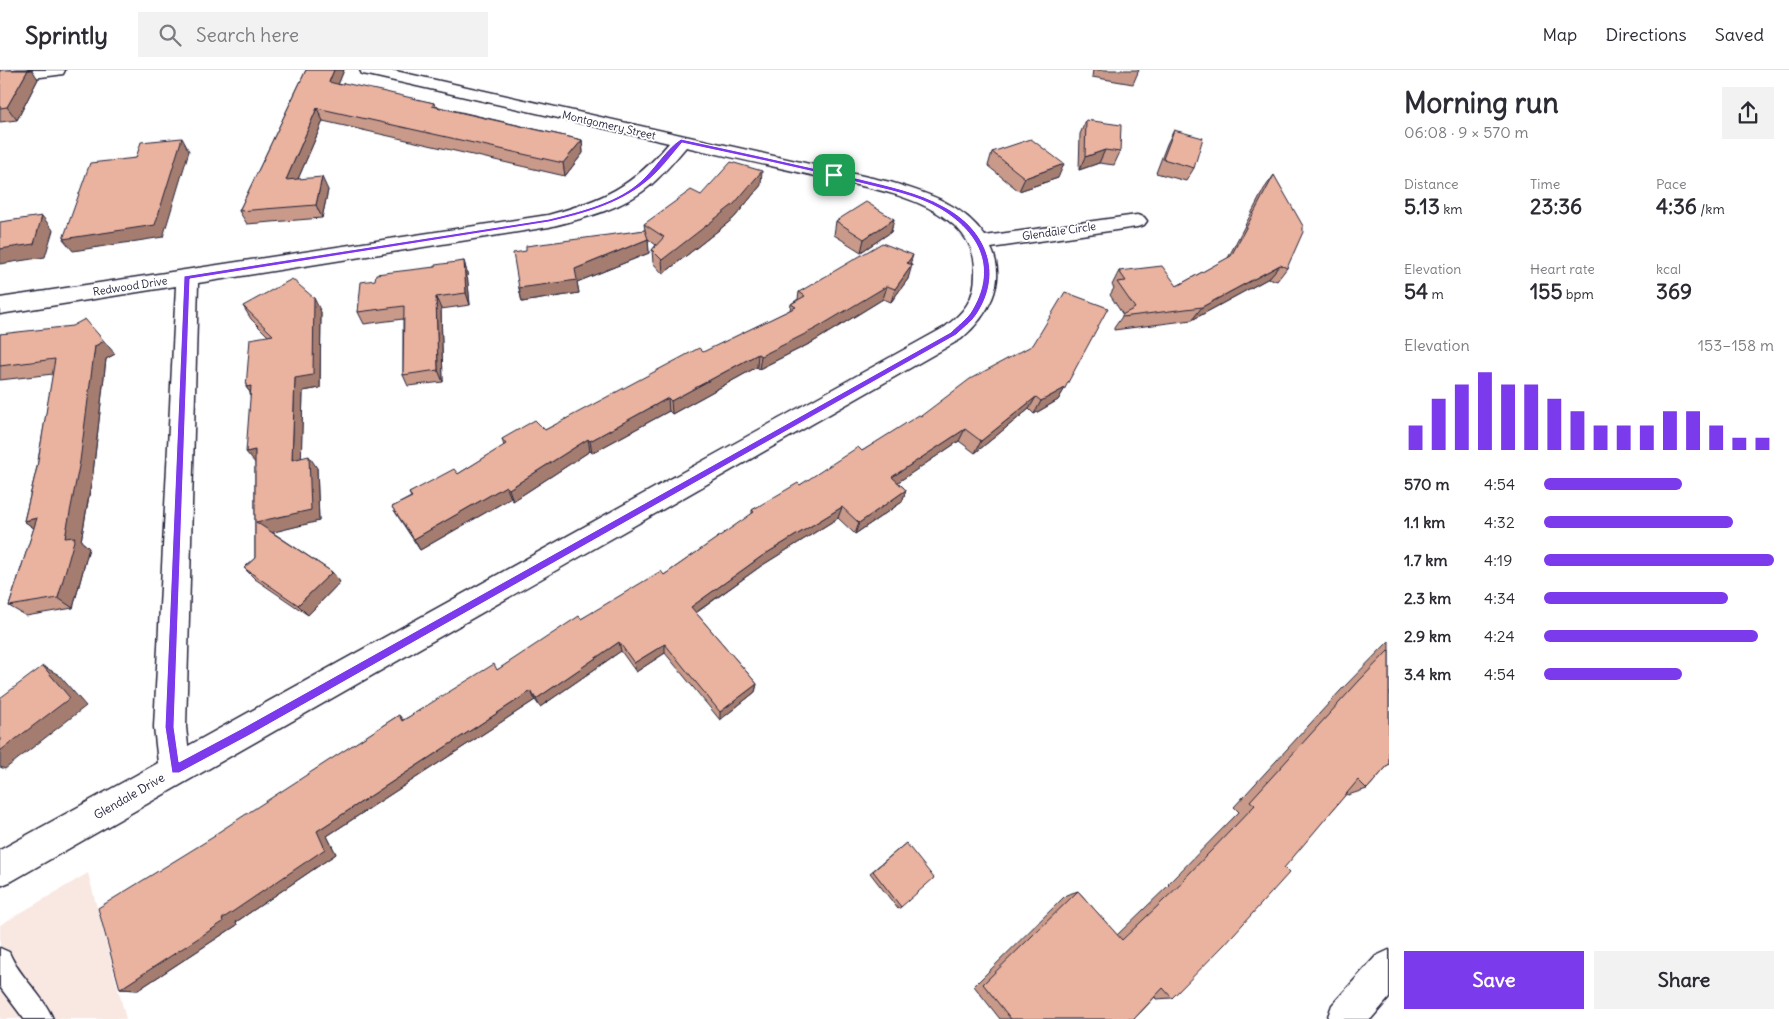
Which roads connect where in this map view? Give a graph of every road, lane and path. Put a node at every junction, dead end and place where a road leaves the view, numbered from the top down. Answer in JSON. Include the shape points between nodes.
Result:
{"nodes":[{"id":1,"x":57,"y":70,"type":"edge"},
{"id":2,"x":368,"y":70,"type":"edge"},
{"id":3,"x":0,"y":77,"type":"edge"},
{"id":4,"x":681,"y":141,"type":"junction"},
{"id":5,"x":1136,"y":221,"type":"dead end"},
{"id":6,"x":981,"y":243,"type":"junction"},
{"id":7,"x":186,"y":277,"type":"junction"},
{"id":8,"x":0,"y":306,"type":"edge"},
{"id":9,"x":175,"y":769,"type":"junction"},
{"id":10,"x":0,"y":869,"type":"edge"},
{"id":11,"x":1389,"y":969,"type":"edge"},
{"id":12,"x":4,"y":977,"type":"edge"},
{"id":13,"x":40,"y":1019,"type":"edge"},
{"id":14,"x":1346,"y":1019,"type":"edge"}],
"edges":[{"from":1,"to":3,"type":"street"},
{"from":2,"to":4,"type":"street","name":"Montgomery Street"},
{"from":4,"to":6,"type":"street","name":"Montgomery Street","via":[[912,194],[942,207]]},
{"from":4,"to":7,"type":"street","name":"Redwood Drive","via":[[644,181],[586,211],[539,222]]},
{"from":5,"to":6,"type":"street","name":"Glendale Circle"},
{"from":6,"to":9,"type":"street","name":"Glendale Drive","via":[[987,267],[985,290],[974,313],[953,333]]},
{"from":7,"to":8,"type":"street","name":"Redwood Drive"},
{"from":7,"to":9,"type":"street","via":[[170,727]]},
{"from":9,"to":10,"type":"street","name":"Glendale Drive"},
{"from":11,"to":14,"type":"street"},
{"from":12,"to":13,"type":"lane"}]}
